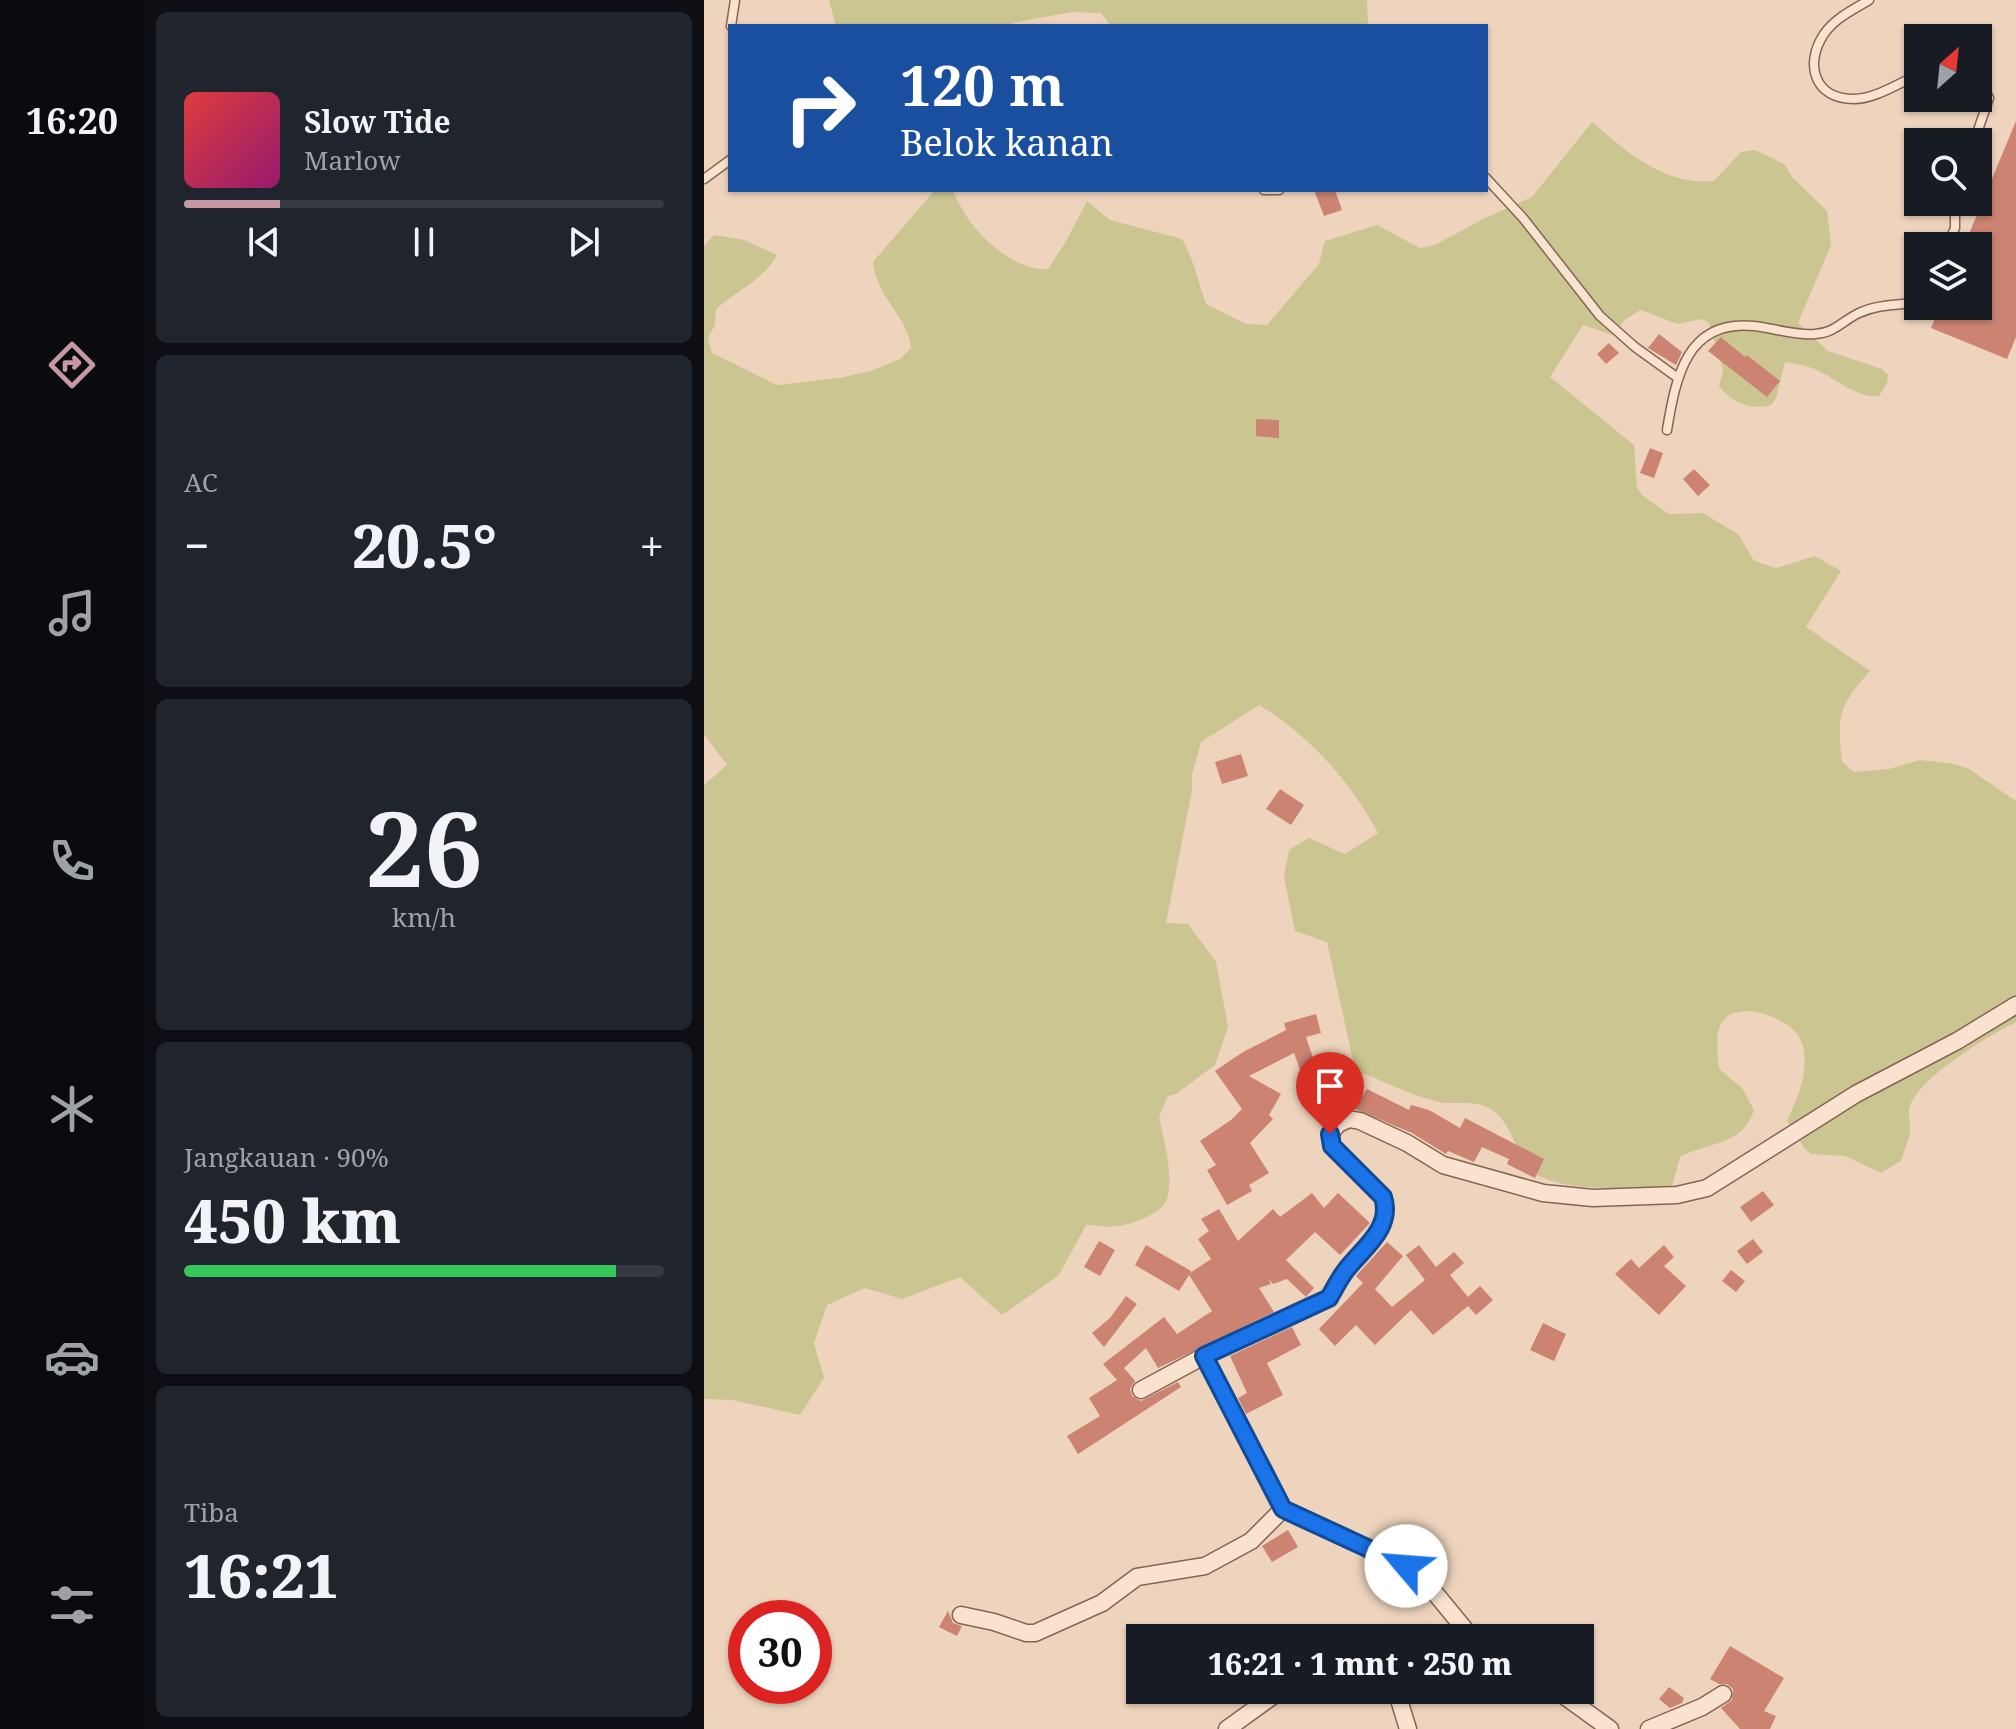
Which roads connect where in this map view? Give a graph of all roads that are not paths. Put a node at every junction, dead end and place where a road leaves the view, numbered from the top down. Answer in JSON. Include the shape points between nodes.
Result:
{"nodes":[{"id":1,"x":735,"y":0,"type":"edge"},
{"id":2,"x":1869,"y":0,"type":"edge"},
{"id":3,"x":731,"y":24,"type":"edge"},
{"id":4,"x":1904,"y":81,"type":"edge"},
{"id":5,"x":728,"y":161,"type":"edge"},
{"id":6,"x":704,"y":179,"type":"edge"},
{"id":7,"x":1488,"y":180,"type":"edge"},
{"id":8,"x":1904,"y":304,"type":"edge"},
{"id":9,"x":1678,"y":378,"type":"junction"},
{"id":10,"x":1667,"y":430,"type":"dead end"},
{"id":11,"x":2016,"y":1005,"type":"edge"},
{"id":12,"x":1204,"y":1356,"type":"junction"},
{"id":13,"x":1141,"y":1390,"type":"dead end"},
{"id":14,"x":1283,"y":1509,"type":"junction"},
{"id":15,"x":961,"y":1615,"type":"dead end"},
{"id":16,"x":1460,"y":1624,"type":"edge"},
{"id":17,"x":1723,"y":1694,"type":"dead end"},
{"id":18,"x":1262,"y":1704,"type":"edge"},
{"id":19,"x":1400,"y":1704,"type":"edge"},
{"id":20,"x":1575,"y":1704,"type":"edge"},
{"id":21,"x":1227,"y":1729,"type":"edge"},
{"id":22,"x":1408,"y":1729,"type":"edge"},
{"id":23,"x":1610,"y":1729,"type":"edge"},
{"id":24,"x":1649,"y":1729,"type":"edge"}],
"edges":[{"from":1,"to":3,"type":"lane"},
{"from":2,"to":4,"type":"lane","via":[[1824,33],[1813,68],[1818,84],[1835,96],[1864,98]]},
{"from":5,"to":6,"type":"lane"},
{"from":7,"to":9,"type":"lane","via":[[1600,316]]},
{"from":8,"to":9,"type":"lane","via":[[1872,308],[1836,331],[1813,335],[1731,324],[1707,332]]},
{"from":9,"to":10,"type":"lane"},
{"from":11,"to":12,"type":"street","via":[[1856,1094],[1707,1188],[1677,1195],[1593,1198],[1543,1193],[1443,1165],[1349,1119],[1330,1134],[1332,1146],[1383,1197],[1385,1218],[1373,1242],[1329,1298]]},
{"from":12,"to":13,"type":"street"},
{"from":12,"to":14,"type":"street"},
{"from":14,"to":15,"type":"street","via":[[1251,1541],[1205,1566],[1137,1577],[1102,1603],[1035,1633]]},
{"from":14,"to":16,"type":"street","via":[[1406,1566]]},
{"from":17,"to":24,"type":"street"},
{"from":18,"to":21,"type":"street"},
{"from":19,"to":22,"type":"street"},
{"from":20,"to":23,"type":"street"}]}
